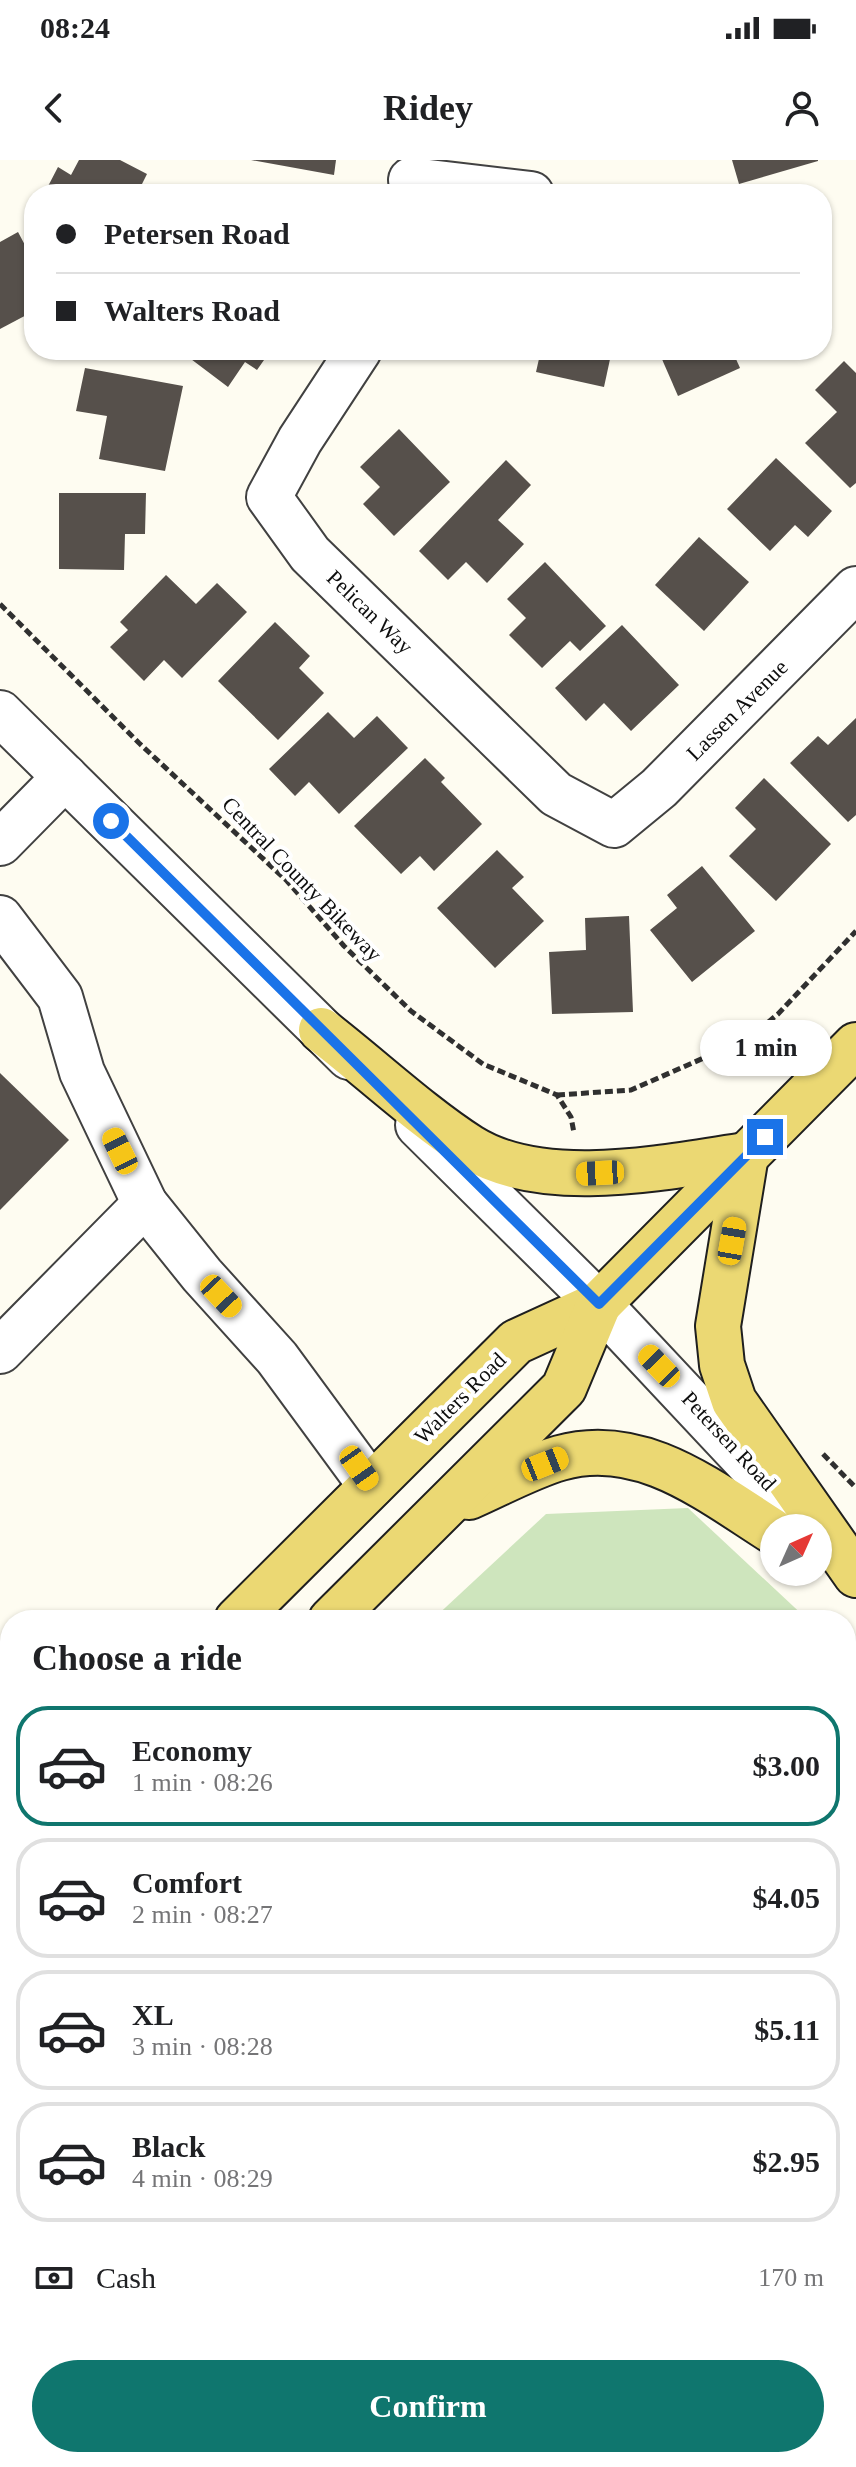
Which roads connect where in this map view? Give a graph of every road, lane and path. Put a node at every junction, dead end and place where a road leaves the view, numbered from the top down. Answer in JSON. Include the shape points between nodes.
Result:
{"nodes":[{"id":1,"x":410,"y":178,"type":"edge"},
{"id":2,"x":455,"y":184,"type":"edge"},
{"id":3,"x":352,"y":360,"type":"edge"},
{"id":4,"x":856,"y":589,"type":"edge"},
{"id":5,"x":0,"y":604,"type":"edge"},
{"id":6,"x":0,"y":713,"type":"edge"},
{"id":7,"x":65,"y":777,"type":"junction"},
{"id":8,"x":614,"y":825,"type":"joint"},
{"id":9,"x":0,"y":843,"type":"edge"},
{"id":10,"x":0,"y":918,"type":"edge"},
{"id":11,"x":856,"y":931,"type":"edge"},
{"id":12,"x":321,"y":1030,"type":"junction"},
{"id":13,"x":856,"y":1045,"type":"edge"},
{"id":14,"x":557,"y":1095,"type":"junction"},
{"id":15,"x":575,"y":1144,"type":"dead end"},
{"id":16,"x":746,"y":1155,"type":"junction"},
{"id":17,"x":145,"y":1204,"type":"junction"},
{"id":18,"x":599,"y":1304,"type":"junction"},
{"id":19,"x":0,"y":1351,"type":"edge"},
{"id":20,"x":371,"y":1486,"type":"junction"},
{"id":21,"x":442,"y":1510,"type":"junction"},
{"id":22,"x":797,"y":1514,"type":"edge"},
{"id":23,"x":760,"y":1523,"type":"edge"},
{"id":24,"x":832,"y":1552,"type":"edge"},
{"id":25,"x":832,"y":1566,"type":"edge"},
{"id":26,"x":856,"y":1578,"type":"edge"},
{"id":27,"x":247,"y":1610,"type":"edge"},
{"id":28,"x":341,"y":1610,"type":"edge"}],
"edges":[{"from":1,"to":2,"type":"street"},
{"from":3,"to":8,"type":"street","name":"Pelican Way","via":[[269,497],[310,554],[556,794]]},
{"from":4,"to":8,"type":"street","name":"Lassen Avenue","via":[[659,788]]},
{"from":5,"to":14,"type":"path","name":"Central County Bikeway","via":[[287,881],[411,1011],[483,1064]]},
{"from":6,"to":7,"type":"street","name":"Petersen Road"},
{"from":7,"to":9,"type":"street"},
{"from":7,"to":12,"type":"street","name":"Petersen Road"},
{"from":10,"to":17,"type":"street","via":[[60,997],[82,1072]]},
{"from":11,"to":14,"type":"path","via":[[749,1038],[631,1090]]},
{"from":12,"to":16,"type":"main road","via":[[472,1148],[525,1167],[591,1173]]},
{"from":12,"to":18,"type":"street","name":"Petersen Road"},
{"from":13,"to":16,"type":"main road","name":"Walters Road"},
{"from":14,"to":15,"type":"path","via":[[571,1117]]},
{"from":16,"to":18,"type":"main road","name":"Walters Road"},
{"from":16,"to":26,"type":"main road","via":[[718,1326],[722,1365],[734,1401]]},
{"from":17,"to":19,"type":"street"},
{"from":17,"to":20,"type":"street","via":[[277,1358]]},
{"from":18,"to":20,"type":"main road","name":"Walters Road","via":[[516,1342]]},
{"from":18,"to":21,"type":"main road","name":"Walters Road","via":[[564,1388]]},
{"from":18,"to":22,"type":"street","name":"Petersen Road"},
{"from":20,"to":27,"type":"main road","name":"Walters Road"},
{"from":21,"to":23,"type":"main road","via":[[560,1458],[602,1452],[668,1466]]},
{"from":21,"to":28,"type":"main road","name":"Walters Road"},
{"from":24,"to":26,"type":"street"},
{"from":25,"to":26,"type":"main road"}]}
